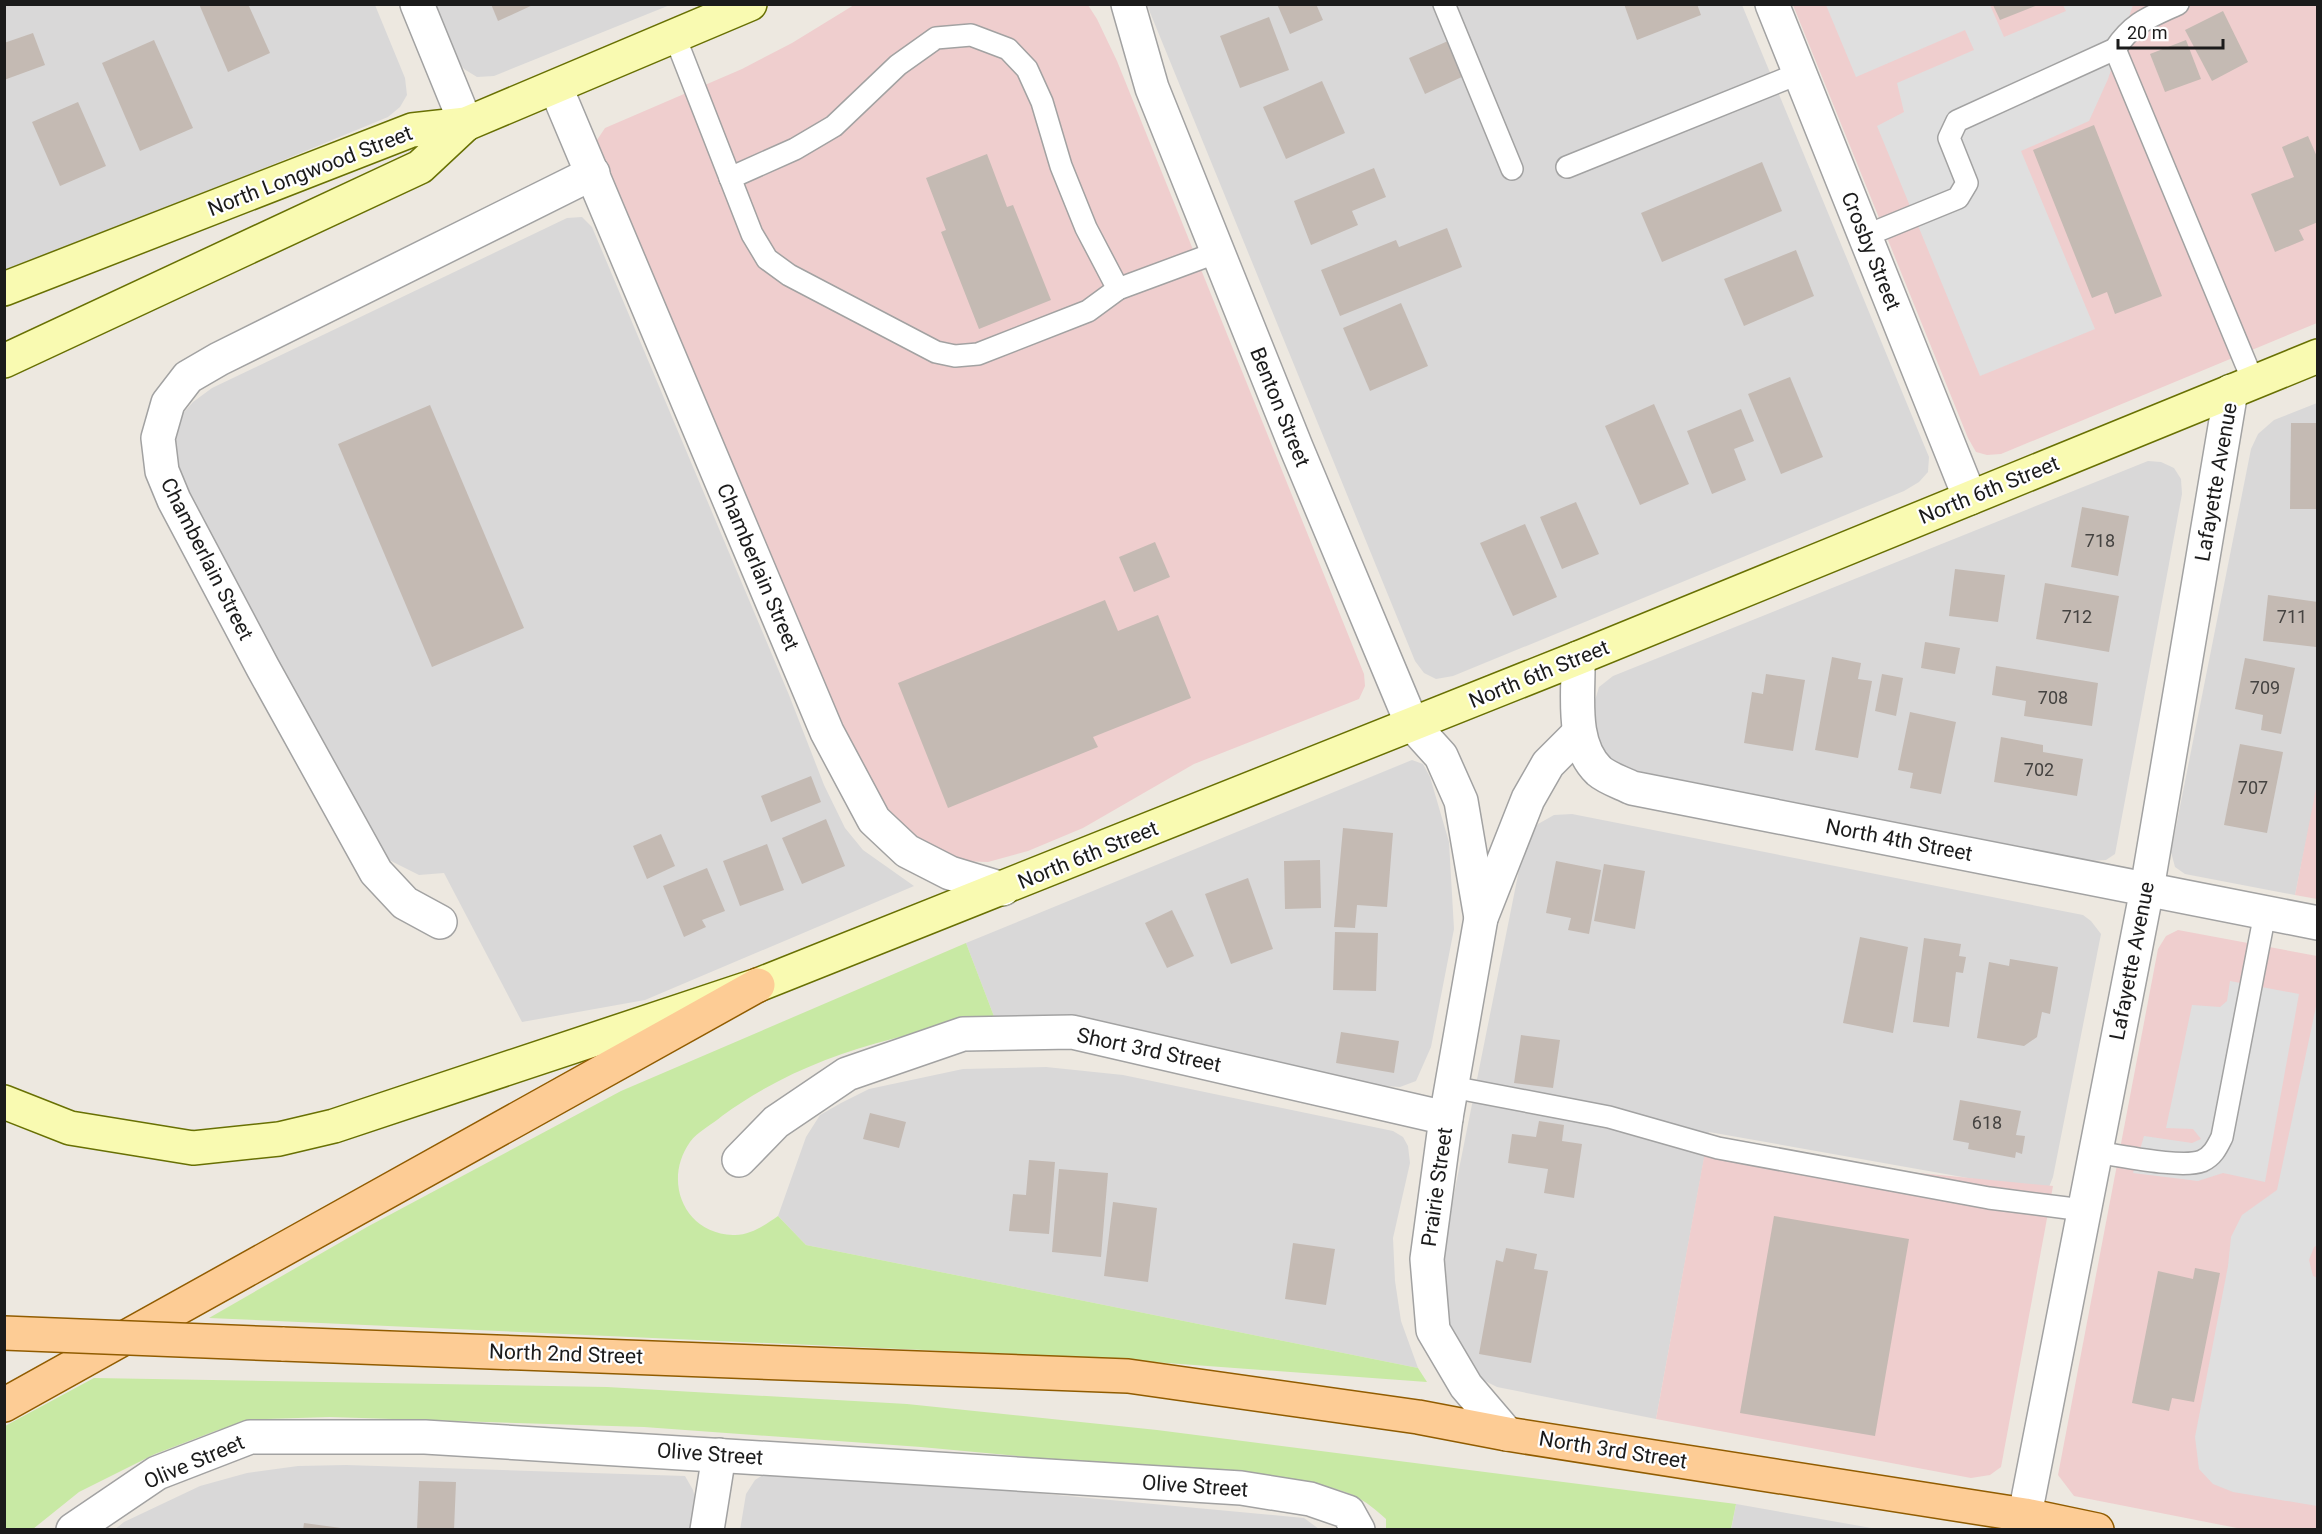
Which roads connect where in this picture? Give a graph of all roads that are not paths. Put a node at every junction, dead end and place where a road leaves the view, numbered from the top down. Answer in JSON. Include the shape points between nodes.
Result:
{"nodes":[{"id":1,"x":417,"y":4,"type":"edge"},
{"id":2,"x":750,"y":4,"type":"edge"},
{"id":3,"x":1106,"y":4,"type":"edge"},
{"id":4,"x":1128,"y":4,"type":"edge"},
{"id":5,"x":1444,"y":4,"type":"edge"},
{"id":6,"x":1772,"y":4,"type":"edge"},
{"id":7,"x":2178,"y":4,"type":"edge"},
{"id":8,"x":675,"y":37,"type":"junction"},
{"id":9,"x":2115,"y":48,"type":"junction"},
{"id":10,"x":1800,"y":73,"type":"junction"},
{"id":11,"x":556,"y":88,"type":"junction"},
{"id":12,"x":1152,"y":88,"type":"junction"},
{"id":13,"x":466,"y":124,"type":"junction"},
{"id":14,"x":1567,"y":167,"type":"dead end"},
{"id":15,"x":1512,"y":170,"type":"dead end"},
{"id":16,"x":593,"y":173,"type":"junction"},
{"id":17,"x":730,"y":178,"type":"junction"},
{"id":18,"x":1865,"y":236,"type":"junction"},
{"id":19,"x":1218,"y":252,"type":"junction"},
{"id":20,"x":4,"y":289,"type":"edge"},
{"id":21,"x":1118,"y":289,"type":"junction"},
{"id":22,"x":2318,"y":356,"type":"edge"},
{"id":23,"x":4,"y":361,"type":"edge"},
{"id":24,"x":2242,"y":386,"type":"junction"},
{"id":25,"x":1970,"y":498,"type":"junction"},
{"id":26,"x":1578,"y":658,"type":"junction"},
{"id":27,"x":1412,"y":724,"type":"junction"},
{"id":28,"x":1579,"y":733,"type":"junction"},
{"id":29,"x":1003,"y":889,"type":"junction"},
{"id":30,"x":2146,"y":889,"type":"junction"},
{"id":31,"x":2265,"y":913,"type":"junction"},
{"id":32,"x":1481,"y":918,"type":"junction"},
{"id":33,"x":440,"y":922,"type":"dead end"},
{"id":34,"x":2318,"y":923,"type":"edge"},
{"id":35,"x":758,"y":985,"type":"junction"},
{"id":36,"x":4,"y":1102,"type":"edge"},
{"id":37,"x":1449,"y":1102,"type":"junction"},
{"id":38,"x":2094,"y":1152,"type":"junction"},
{"id":39,"x":739,"y":1160,"type":"dead end"},
{"id":40,"x":2083,"y":1210,"type":"junction"},
{"id":41,"x":4,"y":1334,"type":"edge"},
{"id":42,"x":1128,"y":1376,"type":"joint"},
{"id":43,"x":4,"y":1405,"type":"edge"},
{"id":44,"x":1507,"y":1434,"type":"junction"},
{"id":45,"x":719,"y":1455,"type":"junction"},
{"id":46,"x":2024,"y":1522,"type":"edge"},
{"id":47,"x":73,"y":1530,"type":"edge"},
{"id":48,"x":707,"y":1530,"type":"edge"},
{"id":49,"x":1358,"y":1530,"type":"edge"},
{"id":50,"x":2097,"y":1530,"type":"edge"}],
"edges":[{"from":1,"to":13,"type":"street"},
{"from":2,"to":8,"type":"main road","name":"North Longwood Street"},
{"from":3,"to":12,"type":"street","name":"Benton Street"},
{"from":4,"to":12,"type":"street","name":"Benton Street"},
{"from":5,"to":15,"type":"lane"},
{"from":6,"to":10,"type":"street","name":"Crosby Street"},
{"from":7,"to":9,"type":"lane","via":[[2142,20]]},
{"from":8,"to":11,"type":"main road","name":"North Longwood Street"},
{"from":8,"to":17,"type":"lane"},
{"from":9,"to":18,"type":"lane","via":[[1957,121],[1948,138],[1967,183],[1958,198]]},
{"from":9,"to":24,"type":"lane"},
{"from":10,"to":14,"type":"lane"},
{"from":10,"to":18,"type":"street","name":"Crosby Street"},
{"from":11,"to":13,"type":"main road","name":"North Longwood Street"},
{"from":11,"to":16,"type":"street","name":"Chamberlain Street"},
{"from":12,"to":19,"type":"street","name":"Benton Street"},
{"from":13,"to":20,"type":"main road","name":"North Longwood Street","via":[[412,130]]},
{"from":13,"to":23,"type":"main road","via":[[420,167]]},
{"from":16,"to":29,"type":"street","name":"Chamberlain Street","via":[[827,732],[874,820],[907,850],[950,873]]},
{"from":16,"to":33,"type":"street","name":"Chamberlain Street","via":[[188,377],[168,403],[158,438],[162,471],[174,500],[376,872],[405,903]]},
{"from":17,"to":21,"type":"lane","via":[[766,259],[936,352],[956,357],[978,354],[1088,311]]},
{"from":17,"to":21,"type":"lane","via":[[795,149],[834,126],[898,64],[936,38],[971,35],[1008,49],[1027,69],[1086,228]]},
{"from":18,"to":25,"type":"street","name":"Crosby Street"},
{"from":19,"to":21,"type":"lane"},
{"from":19,"to":27,"type":"street","name":"Benton Street"},
{"from":22,"to":24,"type":"main road","name":"North 6th Street"},
{"from":24,"to":25,"type":"main road","name":"North 6th Street"},
{"from":24,"to":30,"type":"street","name":"Lafayette Avenue"},
{"from":25,"to":26,"type":"main road","name":"North 6th Street"},
{"from":26,"to":27,"type":"main road","name":"North 6th Street"},
{"from":26,"to":28,"type":"street","name":"North 4th Street"},
{"from":27,"to":29,"type":"main road","name":"North 6th Street"},
{"from":27,"to":32,"type":"street","name":"Prairie Street","via":[[1441,756],[1461,801]]},
{"from":28,"to":30,"type":"street","name":"North 4th Street","via":[[1586,756],[1600,772],[1632,788]]},
{"from":28,"to":32,"type":"street","name":"Prairie Street","via":[[1548,764],[1528,799]]},
{"from":29,"to":35,"type":"main road","name":"North 6th Street"},
{"from":30,"to":31,"type":"street","name":"North 4th Street"},
{"from":30,"to":38,"type":"street","name":"Lafayette Avenue"},
{"from":31,"to":34,"type":"street","name":"North 4th Street"},
{"from":31,"to":38,"type":"lane","via":[[2222,1137],[2215,1152],[2203,1161],[2187,1164]]},
{"from":32,"to":37,"type":"street","name":"Prairie Street"},
{"from":35,"to":36,"type":"main road","name":"North 6th Street","via":[[334,1126],[279,1139],[193,1148],[70,1128]]},
{"from":35,"to":43,"type":"main road"},
{"from":37,"to":39,"type":"street","name":"Short 3rd Street","via":[[1072,1032],[963,1034],[847,1074],[776,1122]]},
{"from":37,"to":40,"type":"lane","via":[[1609,1117],[1718,1148],[1989,1198]]},
{"from":37,"to":44,"type":"street","name":"Prairie Street","via":[[1427,1259],[1432,1330],[1466,1386]]},
{"from":38,"to":40,"type":"street","name":"Lafayette Avenue"},
{"from":40,"to":46,"type":"street","name":"Lafayette Avenue"},
{"from":41,"to":42,"type":"main road","name":"North 2nd Street","bridge":true},
{"from":42,"to":44,"type":"main road","name":"North 3rd Street","via":[[1418,1417]]},
{"from":44,"to":46,"type":"main road","name":"North 3rd Street"},
{"from":45,"to":47,"type":"street","name":"Olive Street","via":[[425,1437],[250,1437],[157,1473]]},
{"from":45,"to":48,"type":"street"},
{"from":45,"to":49,"type":"street","name":"Olive Street","via":[[1241,1488],[1310,1499],[1348,1512]]},
{"from":46,"to":50,"type":"main road","name":"North 3rd Street"}]}
